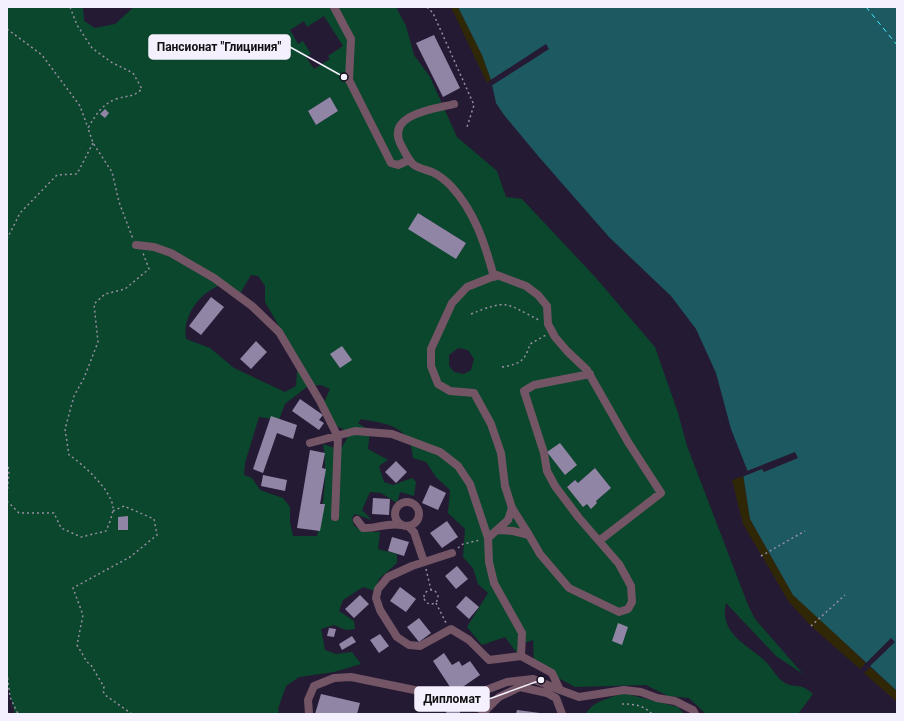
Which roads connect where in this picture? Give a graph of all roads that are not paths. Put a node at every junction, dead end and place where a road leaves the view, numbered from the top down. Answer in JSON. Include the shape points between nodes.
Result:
{"nodes":[{"id":1,"x":334,"y":7,"type":"edge"},
{"id":2,"x":454,"y":104,"type":"dead end"},
{"id":3,"x":409,"y":160,"type":"junction"},
{"id":4,"x":136,"y":245,"type":"road end"},
{"id":5,"x":494,"y":276,"type":"junction"},
{"id":6,"x":590,"y":374,"type":"junction"},
{"id":7,"x":338,"y":437,"type":"junction"},
{"id":8,"x":310,"y":443,"type":"dead end"},
{"id":9,"x":512,"y":508,"type":"junction"},
{"id":10,"x":335,"y":517,"type":"dead end"},
{"id":11,"x":357,"y":520,"type":"dead end"},
{"id":12,"x":498,"y":530,"type":"junction"},
{"id":13,"x":529,"y":535,"type":"junction"},
{"id":14,"x":488,"y":538,"type":"junction"},
{"id":15,"x":599,"y":541,"type":"junction"},
{"id":16,"x":452,"y":553,"type":"road end"},
{"id":17,"x":424,"y":562,"type":"junction"},
{"id":18,"x":521,"y":656,"type":"junction"},
{"id":19,"x":560,"y":690,"type":"junction"},
{"id":20,"x":473,"y":702,"type":"junction"},
{"id":21,"x":309,"y":714,"type":"edge"},
{"id":22,"x":562,"y":714,"type":"edge"},
{"id":23,"x":695,"y":714,"type":"edge"}],
"edges":[{"from":1,"to":3,"type":"lane","via":[[351,39],[349,80],[391,163],[398,165]]},
{"from":2,"to":3,"type":"lane","via":[[408,116],[402,121],[399,141]]},
{"from":3,"to":5,"type":"lane","via":[[416,166],[435,173],[451,186],[468,208],[484,239]]},
{"from":4,"to":7,"type":"lane","via":[[154,247],[171,253],[214,278],[252,306],[279,332]]},
{"from":5,"to":6,"type":"lane","via":[[526,286],[538,295],[547,306],[555,337]]},
{"from":5,"to":9,"type":"lane","via":[[467,287],[452,304],[431,349],[431,366],[438,384],[450,391],[474,393],[491,424],[501,453],[505,486]]},
{"from":6,"to":15,"type":"lane","via":[[628,442],[662,493]]},
{"from":6,"to":15,"type":"lane","via":[[534,385],[524,391],[544,453],[547,471],[555,486]]},
{"from":7,"to":8,"type":"lane"},
{"from":7,"to":10,"type":"lane"},
{"from":7,"to":14,"type":"lane","via":[[355,431],[392,434],[440,452],[458,466],[470,484]]},
{"from":9,"to":12,"type":"lane","via":[[508,520]]},
{"from":9,"to":13,"type":"lane"},
{"from":11,"to":17,"type":"lane","via":[[363,528],[390,523],[405,525],[414,532]]},
{"from":12,"to":13,"type":"lane"},
{"from":12,"to":14,"type":"lane"},
{"from":13,"to":15,"type":"lane","via":[[540,554],[569,588],[619,612],[628,609],[632,602],[631,586],[619,564]]},
{"from":14,"to":18,"type":"lane","via":[[489,562],[494,583],[522,632]]},
{"from":16,"to":17,"type":"lane"},
{"from":17,"to":18,"type":"lane","via":[[388,577],[378,589],[376,598],[380,610],[397,637],[408,645],[420,646],[451,629],[469,640],[489,660]]},
{"from":18,"to":19,"type":"lane","via":[[552,673]]},
{"from":19,"to":20,"type":"lane","via":[[533,679],[507,682],[478,693]]},
{"from":19,"to":23,"type":"lane","via":[[579,696],[624,690],[641,692],[676,701],[693,710]]},
{"from":20,"to":21,"type":"lane","via":[[351,677],[334,678],[314,686],[308,700]]},
{"from":20,"to":22,"type":"lane","via":[[471,705],[485,711],[499,696],[520,688],[546,693],[556,698]]}]}
